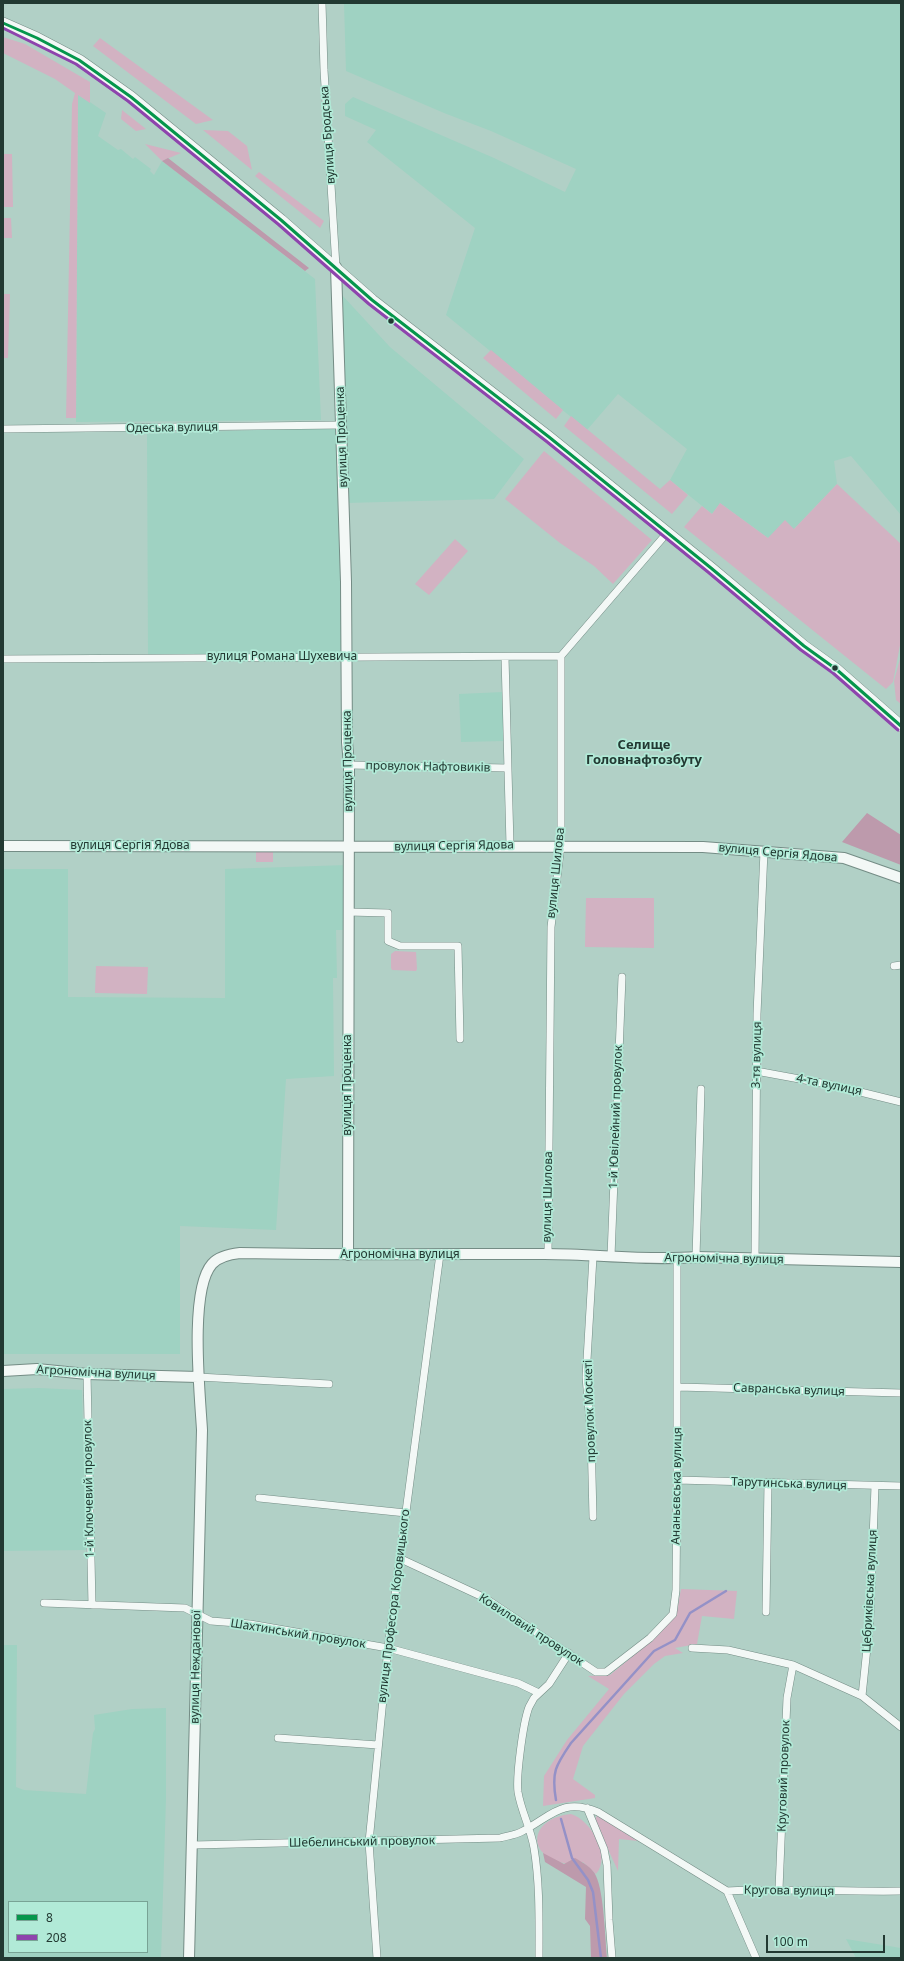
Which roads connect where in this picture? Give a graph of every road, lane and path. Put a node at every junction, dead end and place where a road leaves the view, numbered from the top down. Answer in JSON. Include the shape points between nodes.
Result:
{"nodes":[{"id":1,"x":322,"y":3,"type":"edge"},
{"id":2,"x":3,"y":23,"type":"edge"},
{"id":3,"x":336,"y":267,"type":"junction"},
{"id":4,"x":342,"y":425,"type":"junction"},
{"id":5,"x":3,"y":429,"type":"edge"},
{"id":6,"x":667,"y":533,"type":"junction"},
{"id":7,"x":561,"y":656,"type":"junction"},
{"id":8,"x":347,"y":657,"type":"junction"},
{"id":9,"x":505,"y":657,"type":"junction"},
{"id":10,"x":3,"y":659,"type":"edge"},
{"id":11,"x":901,"y":726,"type":"edge"},
{"id":12,"x":349,"y":765,"type":"junction"},
{"id":13,"x":508,"y":768,"type":"junction"},
{"id":14,"x":561,"y":845,"type":"junction"},
{"id":15,"x":3,"y":846,"type":"edge"},
{"id":16,"x":510,"y":846,"type":"junction"},
{"id":17,"x":348,"y":847,"type":"junction"},
{"id":18,"x":764,"y":851,"type":"junction"},
{"id":19,"x":901,"y":878,"type":"edge"},
{"id":20,"x":348,"y":912,"type":"junction"},
{"id":21,"x":622,"y":977,"type":"dead end"},
{"id":22,"x":460,"y":1039,"type":"dead end"},
{"id":23,"x":756,"y":1071,"type":"junction"},
{"id":24,"x":701,"y":1089,"type":"dead end"},
{"id":25,"x":901,"y":1102,"type":"edge"},
{"id":26,"x":440,"y":1254,"type":"junction"},
{"id":27,"x":548,"y":1254,"type":"junction"},
{"id":28,"x":348,"y":1255,"type":"junction"},
{"id":29,"x":611,"y":1256,"type":"junction"},
{"id":30,"x":593,"y":1257,"type":"junction"},
{"id":31,"x":696,"y":1257,"type":"junction"},
{"id":32,"x":677,"y":1258,"type":"junction"},
{"id":33,"x":755,"y":1260,"type":"junction"},
{"id":34,"x":900,"y":1264,"type":"edge"},
{"id":35,"x":3,"y":1371,"type":"edge"},
{"id":36,"x":87,"y":1374,"type":"junction"},
{"id":37,"x":198,"y":1377,"type":"junction"},
{"id":38,"x":329,"y":1384,"type":"dead end"},
{"id":39,"x":678,"y":1387,"type":"junction"},
{"id":40,"x":901,"y":1393,"type":"edge"},
{"id":41,"x":677,"y":1480,"type":"junction"},
{"id":42,"x":768,"y":1483,"type":"junction"},
{"id":43,"x":875,"y":1486,"type":"junction"},
{"id":44,"x":901,"y":1486,"type":"edge"},
{"id":45,"x":259,"y":1498,"type":"dead end"},
{"id":46,"x":406,"y":1513,"type":"junction"},
{"id":47,"x":593,"y":1518,"type":"dead end"},
{"id":48,"x":401,"y":1559,"type":"junction"},
{"id":49,"x":44,"y":1603,"type":"dead end"},
{"id":50,"x":92,"y":1605,"type":"junction"},
{"id":51,"x":766,"y":1612,"type":"dead end"},
{"id":52,"x":197,"y":1614,"type":"junction"},
{"id":53,"x":388,"y":1648,"type":"junction"},
{"id":54,"x":692,"y":1648,"type":"dead end"},
{"id":55,"x":569,"y":1653,"type":"junction"},
{"id":56,"x":793,"y":1665,"type":"junction"},
{"id":57,"x":596,"y":1672,"type":"joint"},
{"id":58,"x":539,"y":1693,"type":"junction"},
{"id":59,"x":862,"y":1696,"type":"junction"},
{"id":60,"x":901,"y":1727,"type":"edge"},
{"id":61,"x":278,"y":1738,"type":"dead end"},
{"id":62,"x":378,"y":1745,"type":"junction"},
{"id":63,"x":587,"y":1808,"type":"junction"},
{"id":64,"x":529,"y":1828,"type":"junction"},
{"id":65,"x":369,"y":1842,"type":"junction"},
{"id":66,"x":192,"y":1845,"type":"junction"},
{"id":67,"x":779,"y":1889,"type":"junction"},
{"id":68,"x":727,"y":1891,"type":"junction"},
{"id":69,"x":901,"y":1891,"type":"edge"},
{"id":70,"x":189,"y":1958,"type":"edge"},
{"id":71,"x":377,"y":1958,"type":"edge"},
{"id":72,"x":539,"y":1958,"type":"edge"},
{"id":73,"x":612,"y":1958,"type":"edge"},
{"id":74,"x":756,"y":1958,"type":"edge"}],
"edges":[{"from":1,"to":3,"type":"street","name":"вулиця Бродська"},
{"from":2,"to":3,"type":"main road","via":[[73,56],[109,80],[182,137]]},
{"from":3,"to":4,"type":"street","name":"вулиця Проценка"},
{"from":3,"to":6,"type":"main road","via":[[377,304],[549,437]]},
{"from":4,"to":5,"type":"street","name":"Одеська вулиця"},
{"from":4,"to":8,"type":"street","name":"вулиця Проценка"},
{"from":6,"to":7,"type":"street"},
{"from":6,"to":11,"type":"main road","via":[[804,646],[836,669]]},
{"from":7,"to":9,"type":"street","name":"вулиця Романа Шухевича"},
{"from":7,"to":14,"type":"street","name":"вулиця Шилова"},
{"from":8,"to":9,"type":"street","name":"вулиця Романа Шухевича"},
{"from":8,"to":10,"type":"street","name":"вулиця Романа Шухевича"},
{"from":8,"to":12,"type":"street","name":"вулиця Проценка"},
{"from":9,"to":13,"type":"street","name":"провулок Нафтовиків"},
{"from":12,"to":13,"type":"street","name":"провулок Нафтовиків"},
{"from":12,"to":17,"type":"street","name":"вулиця Проценка"},
{"from":13,"to":16,"type":"street","name":"провулок Нафтовиків"},
{"from":14,"to":16,"type":"street","name":"вулиця Сергія Ядова"},
{"from":14,"to":18,"type":"street","name":"вулиця Сергія Ядова","via":[[703,847]]},
{"from":14,"to":27,"type":"street","name":"вулиця Шилова","via":[[551,927]]},
{"from":15,"to":17,"type":"street","name":"вулиця Сергія Ядова"},
{"from":16,"to":17,"type":"street","name":"вулиця Сергія Ядова"},
{"from":17,"to":20,"type":"street","name":"вулиця Проценка"},
{"from":18,"to":19,"type":"street","name":"вулиця Сергія Ядова","via":[[844,858]]},
{"from":18,"to":23,"type":"street","name":"3-тя вулиця"},
{"from":20,"to":22,"type":"street","via":[[388,913],[388,941],[400,946],[458,946]]},
{"from":20,"to":28,"type":"street","name":"вулиця Проценка"},
{"from":21,"to":29,"type":"street","name":"1-й Ювілейний провулок"},
{"from":23,"to":25,"type":"street","name":"4-та вулиця","via":[[832,1085]]},
{"from":23,"to":33,"type":"street","name":"3-тя вулиця"},
{"from":24,"to":31,"type":"street"},
{"from":26,"to":27,"type":"street","name":"Агрономічна вулиця"},
{"from":26,"to":28,"type":"street","name":"Агрономічна вулиця"},
{"from":26,"to":46,"type":"street","name":"вулиця Професора Коровицького"},
{"from":27,"to":30,"type":"street","name":"Агрономічна вулиця"},
{"from":28,"to":37,"type":"street","name":"Агрономічна вулиця","via":[[240,1253],[230,1254],[213,1262],[204,1279],[200,1301]]},
{"from":29,"to":30,"type":"street","name":"Агрономічна вулиця"},
{"from":29,"to":32,"type":"street","name":"Агрономічна вулиця"},
{"from":30,"to":47,"type":"street","name":"провулок Москеті","via":[[586,1377],[591,1435]]},
{"from":31,"to":32,"type":"street","name":"Агрономічна вулиця"},
{"from":31,"to":33,"type":"street","name":"Агрономічна вулиця"},
{"from":32,"to":39,"type":"street","name":"Ананьєвська вулиця"},
{"from":33,"to":34,"type":"street","name":"Агрономічна вулиця"},
{"from":35,"to":36,"type":"street","name":"Агрономічна вулиця","via":[[37,1370]]},
{"from":36,"to":37,"type":"street","name":"Агрономічна вулиця"},
{"from":36,"to":50,"type":"street","name":"1-й Ключевий провулок"},
{"from":37,"to":38,"type":"street"},
{"from":37,"to":52,"type":"street","name":"вулиця Нежданової","via":[[202,1430]]},
{"from":39,"to":40,"type":"street","name":"Савранська вулиця"},
{"from":39,"to":41,"type":"street","name":"Ананьєвська вулиця"},
{"from":41,"to":42,"type":"street","name":"Тарутинська вулиця"},
{"from":41,"to":57,"type":"street","name":"Ананьєвська вулиця","via":[[676,1590],[673,1614],[650,1638],[606,1672]]},
{"from":42,"to":43,"type":"street","name":"Тарутинська вулиця"},
{"from":42,"to":51,"type":"street"},
{"from":43,"to":44,"type":"street","name":"Тарутинська вулиця"},
{"from":43,"to":59,"type":"street","name":"Цебриківська вулиця","via":[[870,1619]]},
{"from":45,"to":46,"type":"street"},
{"from":46,"to":48,"type":"street","name":"вулиця Професора Коровицького"},
{"from":48,"to":53,"type":"street","name":"вулиця Професора Коровицького"},
{"from":48,"to":55,"type":"street","name":"Ковиловий провулок","via":[[485,1598]]},
{"from":49,"to":50,"type":"street","name":"Шахтинський провулок"},
{"from":50,"to":52,"type":"street","name":"Шахтинський провулок","via":[[180,1607]]},
{"from":52,"to":53,"type":"street","name":"Шахтинський провулок","via":[[211,1621],[250,1624]]},
{"from":52,"to":66,"type":"street","name":"вулиця Нежданової"},
{"from":53,"to":58,"type":"street","name":"Шахтинський провулок","via":[[518,1683]]},
{"from":53,"to":62,"type":"street","name":"вулиця Професора Коровицького"},
{"from":54,"to":56,"type":"street","via":[[728,1650]]},
{"from":55,"to":57,"type":"street","name":"Ковиловий провулок"},
{"from":55,"to":58,"type":"street","via":[[549,1684]]},
{"from":56,"to":59,"type":"street"},
{"from":56,"to":67,"type":"street","name":"Круговий провулок","via":[[787,1698]]},
{"from":58,"to":64,"type":"street","via":[[531,1702],[526,1715],[518,1779],[520,1800]]},
{"from":59,"to":60,"type":"street"},
{"from":61,"to":62,"type":"street"},
{"from":62,"to":65,"type":"street","name":"вулиця Професора Коровицького"},
{"from":63,"to":64,"type":"street","name":"Шебелинський провулок","via":[[561,1808]]},
{"from":63,"to":68,"type":"street","name":"Шебелинський провулок","via":[[598,1812]]},
{"from":63,"to":73,"type":"street","via":[[604,1849],[607,1866]]},
{"from":64,"to":65,"type":"street","name":"Шебелинський провулок","via":[[500,1838]]},
{"from":64,"to":72,"type":"street","via":[[534,1847],[539,1907]]},
{"from":65,"to":66,"type":"street","name":"Шебелинський провулок"},
{"from":65,"to":71,"type":"street","name":"вулиця Професора Коровицького"},
{"from":66,"to":70,"type":"street","name":"вулиця Нежданової"},
{"from":67,"to":68,"type":"street","name":"Кругова вулиця"},
{"from":67,"to":69,"type":"street","name":"Кругова вулиця","via":[[833,1892]]},
{"from":68,"to":74,"type":"street","name":"Кругова вулиця"}]}
